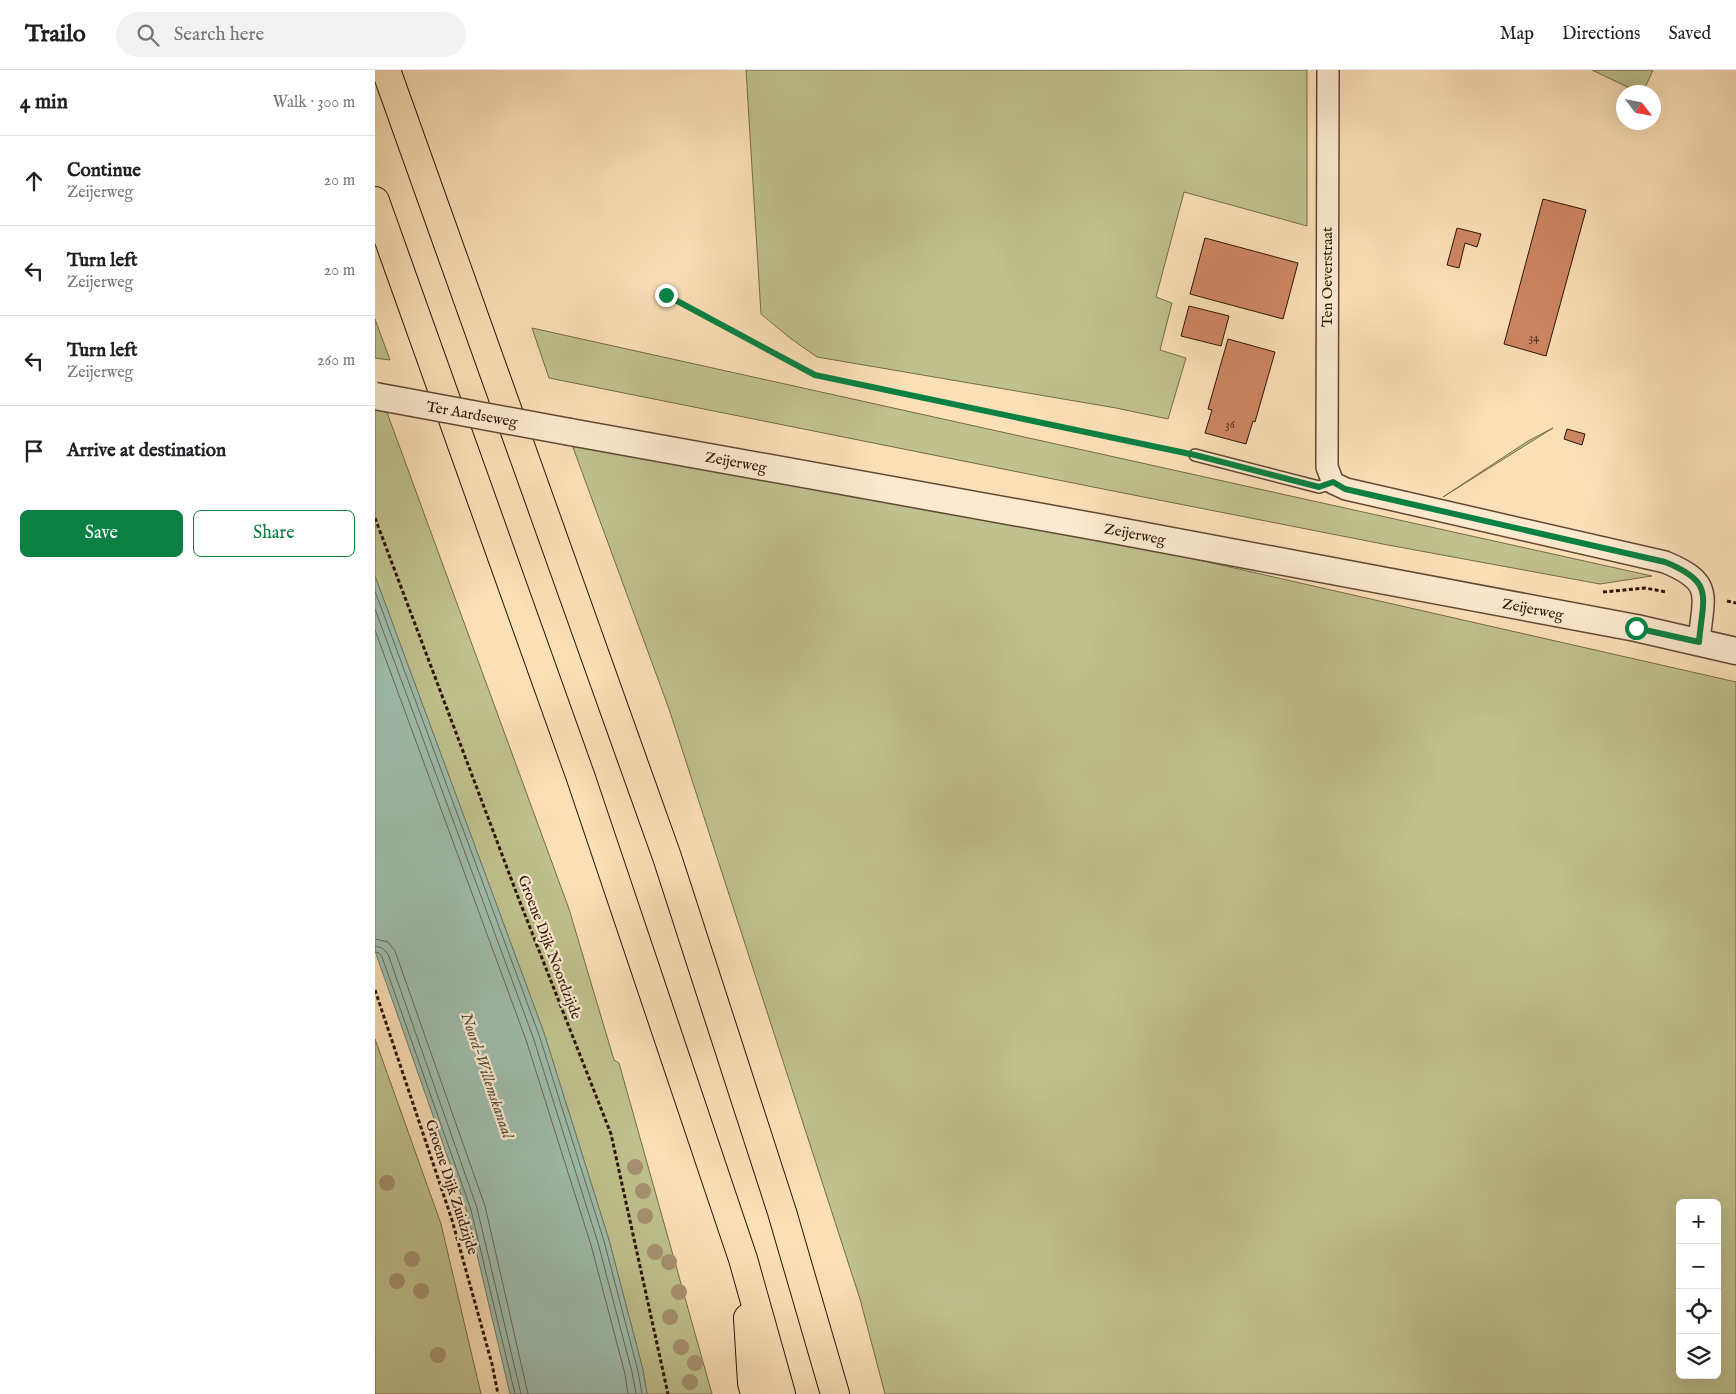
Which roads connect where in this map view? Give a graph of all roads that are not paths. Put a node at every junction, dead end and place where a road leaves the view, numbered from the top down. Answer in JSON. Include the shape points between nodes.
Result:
{"nodes":[{"id":1,"x":386,"y":70,"type":"edge"},
{"id":2,"x":1328,"y":70,"type":"edge"},
{"id":3,"x":375,"y":202,"type":"edge"},
{"id":4,"x":375,"y":396,"type":"edge"},
{"id":5,"x":570,"y":432,"type":"joint"},
{"id":6,"x":1195,"y":455,"type":"road end"},
{"id":7,"x":1333,"y":482,"type":"junction"},
{"id":8,"x":1699,"y":642,"type":"junction"},
{"id":9,"x":1736,"y":651,"type":"edge"},
{"id":10,"x":743,"y":1259,"type":"junction"},
{"id":11,"x":755,"y":1394,"type":"edge"},
{"id":12,"x":781,"y":1394,"type":"edge"},
{"id":13,"x":835,"y":1394,"type":"edge"}],
"edges":[{"from":1,"to":13,"type":"highway","via":[[667,857],[782,1212]]},
{"from":2,"to":7,"type":"street","name":"Ten Oeverstraat","via":[[1327,467]]},
{"from":3,"to":10,"type":"highway","via":[[581,778]]},
{"from":4,"to":5,"type":"street","name":"Ter Aardseweg","bridge":true},
{"from":5,"to":8,"type":"street","name":"Zeijerweg","via":[[1103,528]]},
{"from":6,"to":7,"type":"lane","via":[[1319,487]]},
{"from":7,"to":8,"type":"street","via":[[1345,489],[1676,566],[1702,587]]},
{"from":8,"to":9,"type":"street","name":"Zeijerweg"},
{"from":10,"to":11,"type":"highway"},
{"from":10,"to":12,"type":"highway"}]}
